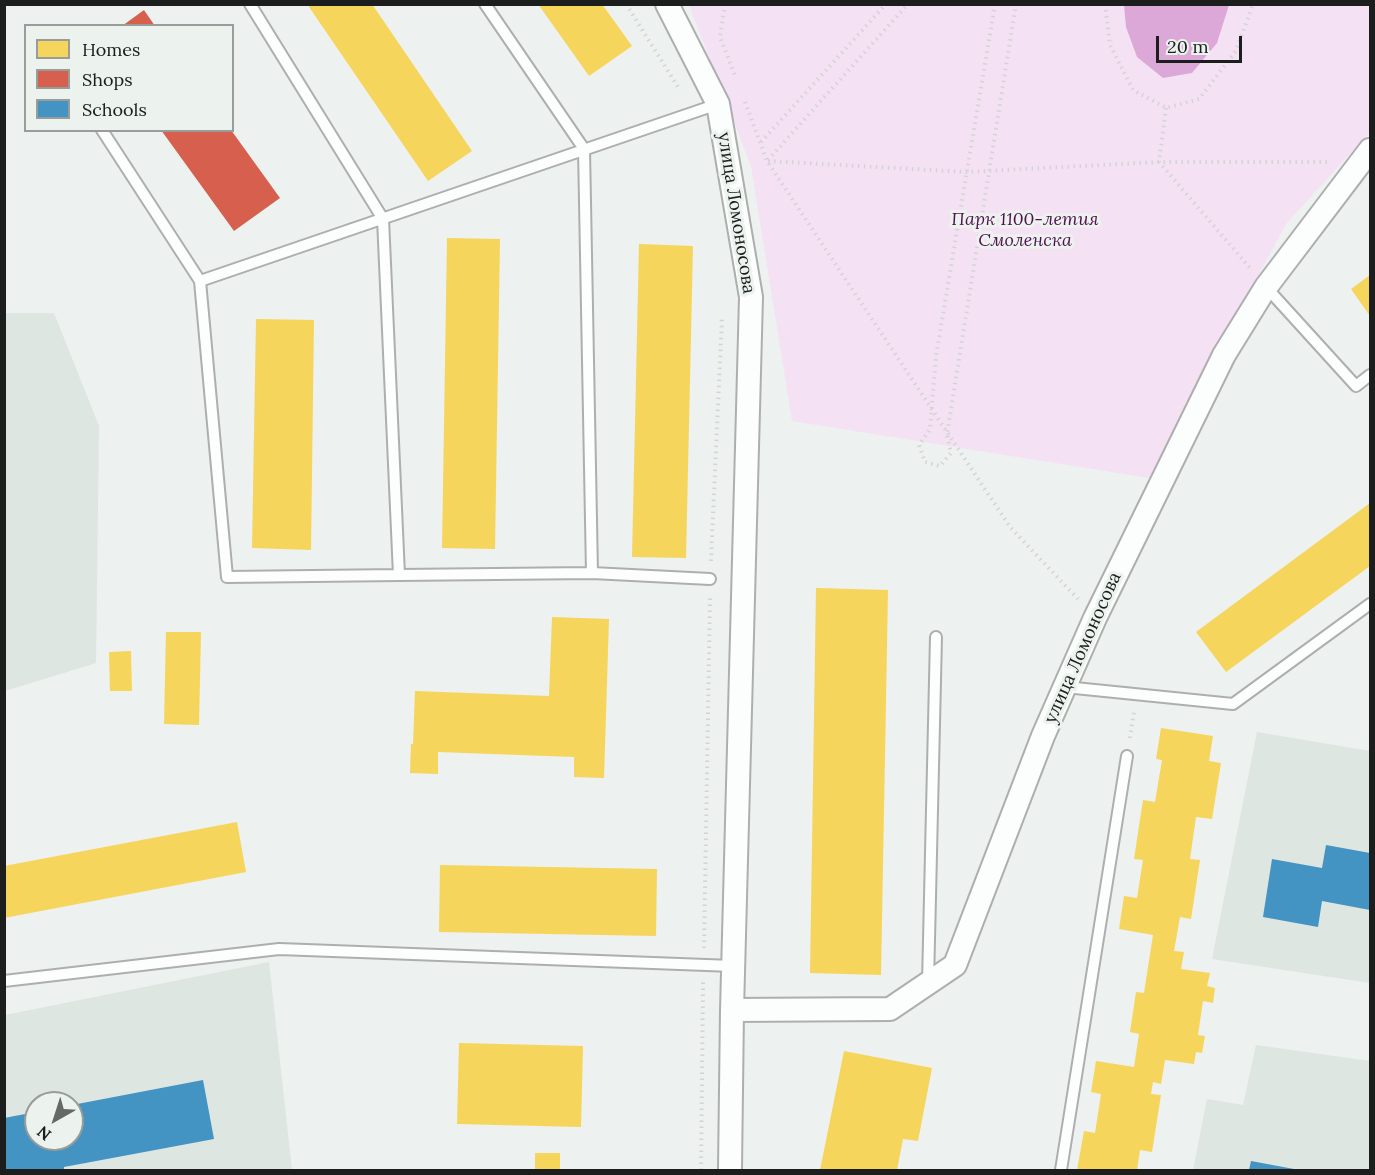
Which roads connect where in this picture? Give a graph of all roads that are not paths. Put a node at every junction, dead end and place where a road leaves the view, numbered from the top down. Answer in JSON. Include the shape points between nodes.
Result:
{"nodes":[{"id":1,"x":250,"y":4,"type":"edge"},
{"id":2,"x":484,"y":4,"type":"edge"},
{"id":3,"x":667,"y":4,"type":"edge"},
{"id":4,"x":718,"y":104,"type":"junction"},
{"id":5,"x":103,"y":132,"type":"edge"},
{"id":6,"x":584,"y":149,"type":"junction"},
{"id":7,"x":1366,"y":156,"type":"edge"},
{"id":8,"x":383,"y":219,"type":"junction"},
{"id":9,"x":200,"y":281,"type":"junction"},
{"id":10,"x":1266,"y":287,"type":"junction"},
{"id":11,"x":1371,"y":375,"type":"edge"},
{"id":12,"x":592,"y":573,"type":"junction"},
{"id":13,"x":399,"y":575,"type":"junction"},
{"id":14,"x":710,"y":579,"type":"dead end"},
{"id":15,"x":1371,"y":604,"type":"edge"},
{"id":16,"x":936,"y":637,"type":"dead end"},
{"id":17,"x":1064,"y":687,"type":"junction"},
{"id":18,"x":1128,"y":756,"type":"road end"},
{"id":19,"x":733,"y":966,"type":"junction"},
{"id":20,"x":4,"y":981,"type":"edge"},
{"id":21,"x":928,"y":983,"type":"junction"},
{"id":22,"x":732,"y":1011,"type":"junction"},
{"id":23,"x":730,"y":1170,"type":"edge"},
{"id":24,"x":1061,"y":1170,"type":"edge"}],
"edges":[{"from":1,"to":8,"type":"lane"},
{"from":2,"to":6,"type":"lane"},
{"from":3,"to":4,"type":"street","name":"улица Ломоносова"},
{"from":4,"to":6,"type":"lane"},
{"from":4,"to":19,"type":"street","name":"улица Ломоносова","via":[[751,297]]},
{"from":5,"to":9,"type":"lane"},
{"from":6,"to":8,"type":"lane"},
{"from":6,"to":12,"type":"lane"},
{"from":7,"to":10,"type":"street","name":"улица Ломоносова"},
{"from":8,"to":9,"type":"lane"},
{"from":8,"to":13,"type":"lane"},
{"from":9,"to":13,"type":"lane","via":[[227,577]]},
{"from":10,"to":11,"type":"lane","via":[[1356,386]]},
{"from":10,"to":17,"type":"street","name":"улица Ломоносова","via":[[1224,355]]},
{"from":12,"to":13,"type":"lane"},
{"from":12,"to":14,"type":"lane"},
{"from":15,"to":17,"type":"lane","via":[[1233,704]]},
{"from":16,"to":21,"type":"lane"},
{"from":17,"to":21,"type":"street","name":"улица Ломоносова","via":[[955,965]]},
{"from":18,"to":24,"type":"lane"},
{"from":19,"to":20,"type":"lane","via":[[279,949]]},
{"from":19,"to":22,"type":"street","name":"улица Ломоносова"},
{"from":21,"to":22,"type":"street","name":"улица Ломоносова","via":[[890,1009]]},
{"from":22,"to":23,"type":"street","name":"улица Ломоносова"}]}
